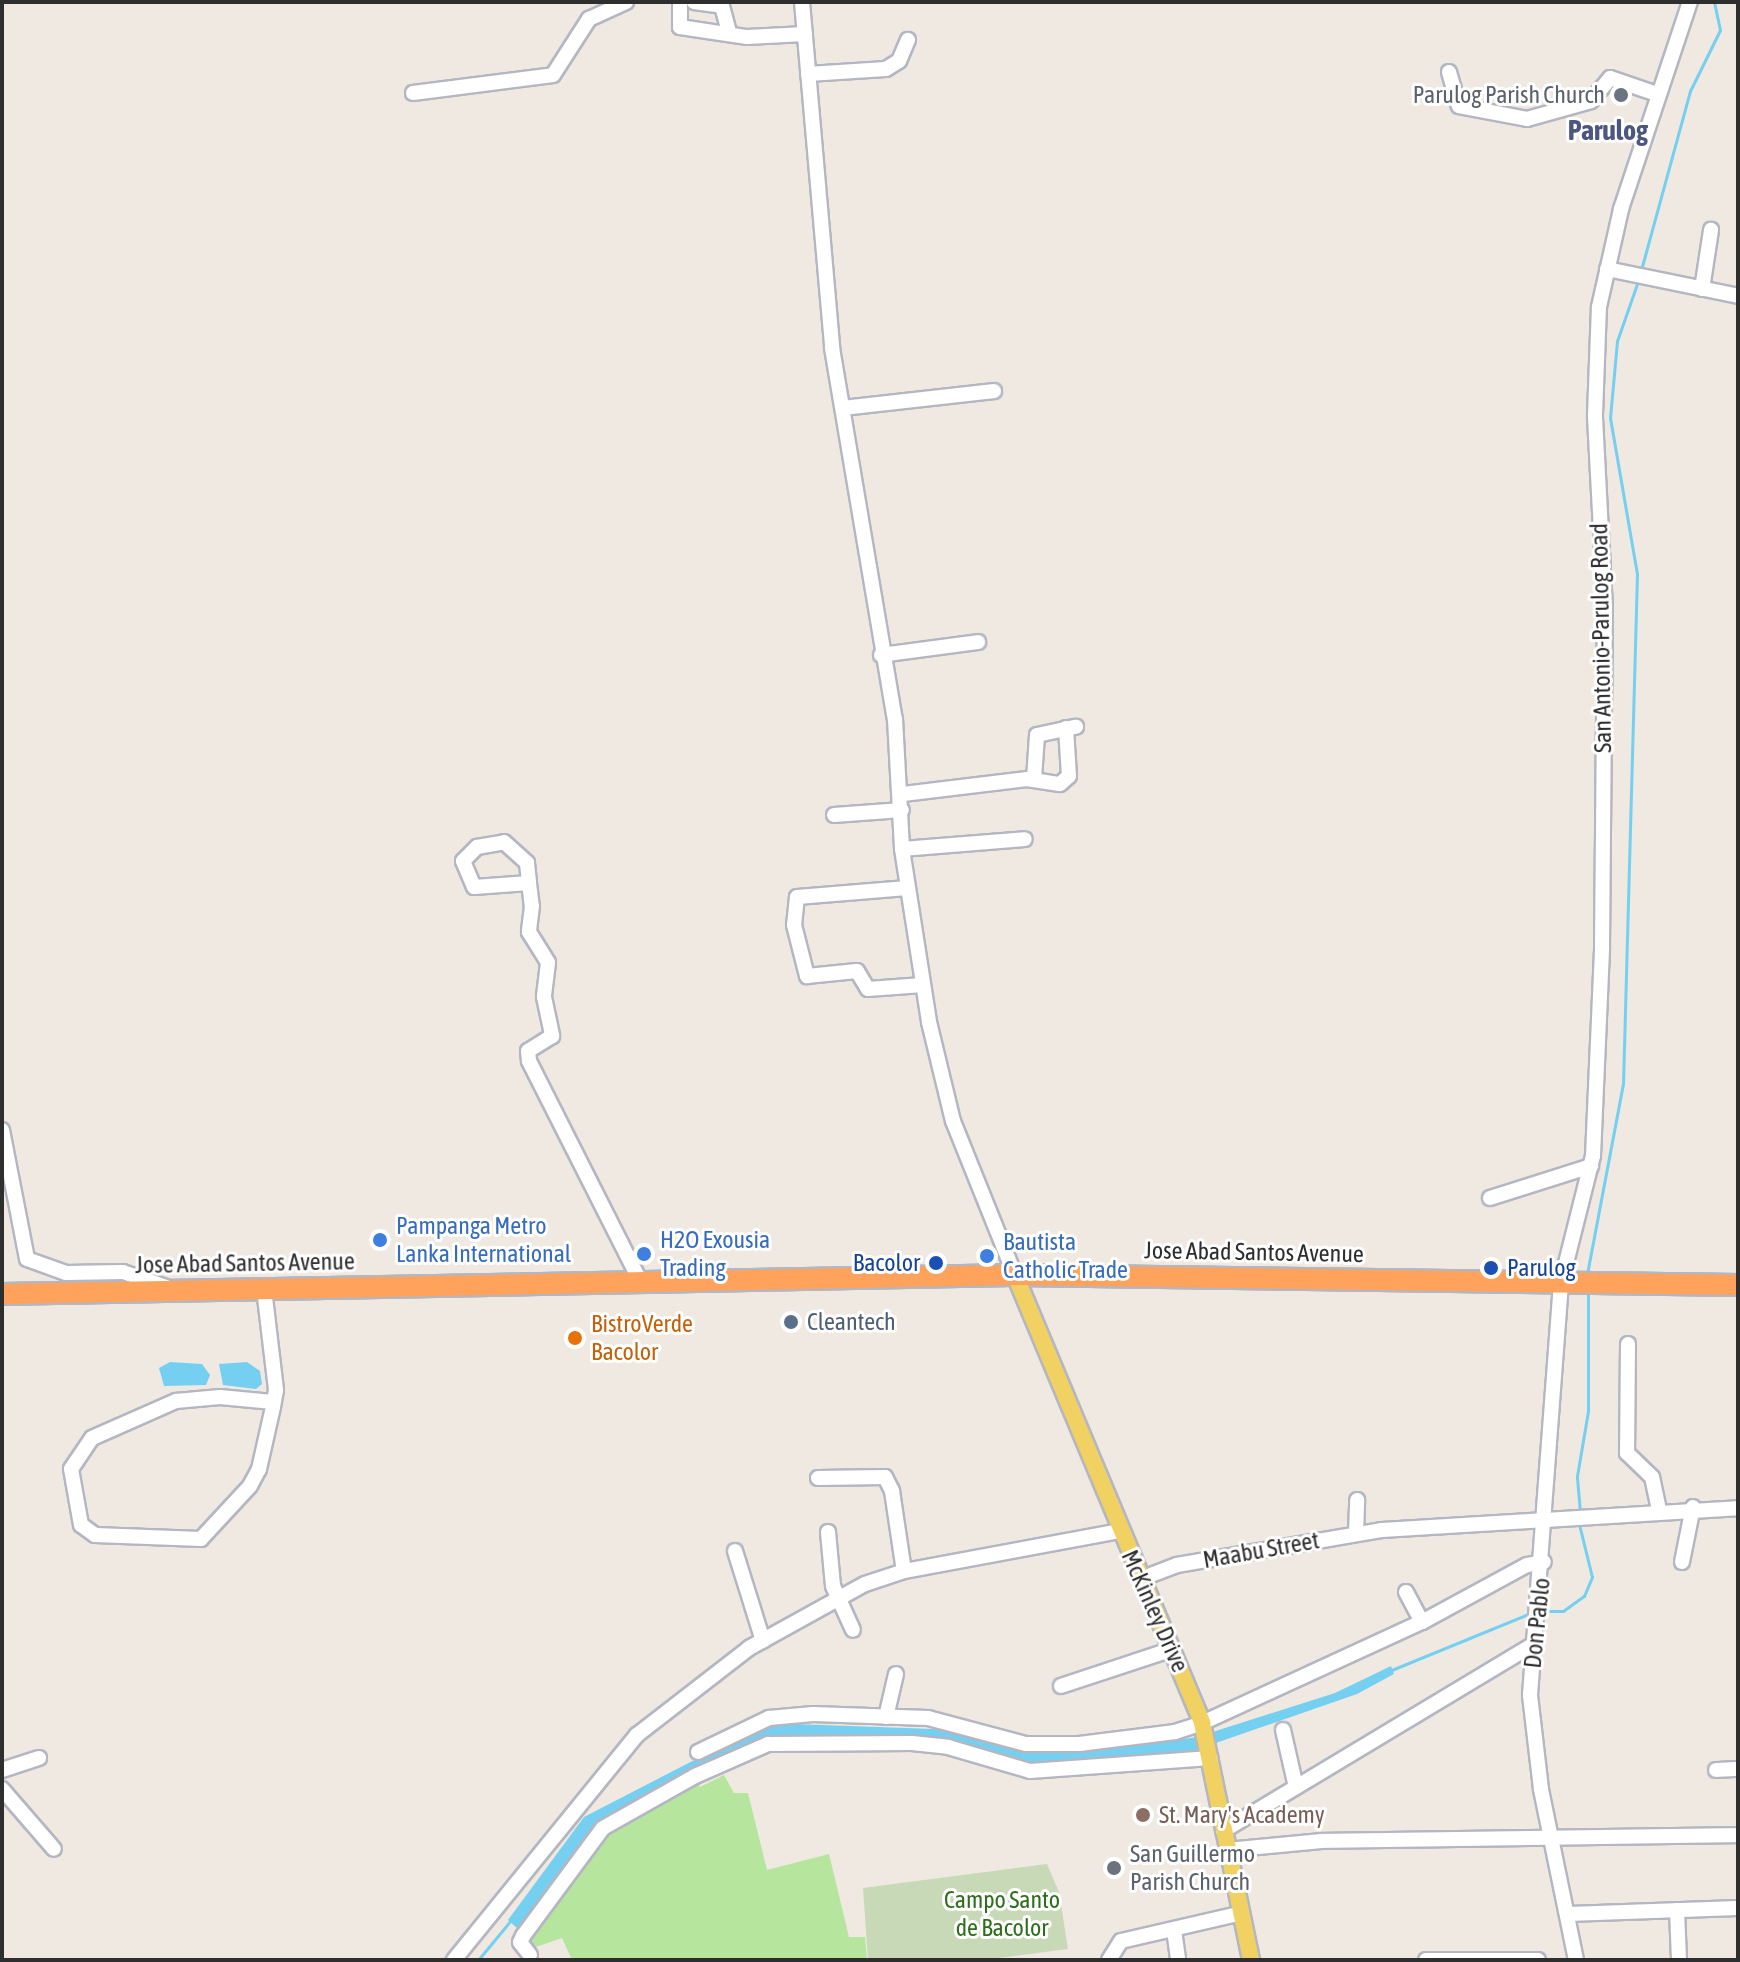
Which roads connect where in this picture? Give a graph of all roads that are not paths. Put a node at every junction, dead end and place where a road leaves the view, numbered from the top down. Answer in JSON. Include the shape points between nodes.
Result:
{"nodes":[{"id":1,"x":626,"y":2,"type":"edge"},
{"id":2,"x":680,"y":2,"type":"edge"},
{"id":3,"x":694,"y":2,"type":"edge"},
{"id":4,"x":802,"y":2,"type":"edge"},
{"id":5,"x":1690,"y":2,"type":"edge"},
{"id":6,"x":729,"y":33,"type":"junction"},
{"id":7,"x":805,"y":34,"type":"junction"},
{"id":8,"x":908,"y":40,"type":"dead end"},
{"id":9,"x":1449,"y":72,"type":"dead end"},
{"id":10,"x":808,"y":74,"type":"junction"},
{"id":11,"x":413,"y":93,"type":"dead end"},
{"id":12,"x":1657,"y":94,"type":"junction"},
{"id":13,"x":1711,"y":230,"type":"dead end"},
{"id":14,"x":1607,"y":269,"type":"junction"},
{"id":15,"x":1702,"y":289,"type":"junction"},
{"id":16,"x":1738,"y":296,"type":"edge"},
{"id":17,"x":994,"y":391,"type":"dead end"},
{"id":18,"x":843,"y":408,"type":"junction"},
{"id":19,"x":978,"y":642,"type":"dead end"},
{"id":20,"x":881,"y":655,"type":"junction"},
{"id":21,"x":1034,"y":779,"type":"junction"},
{"id":22,"x":903,"y":794,"type":"junction"},
{"id":23,"x":902,"y":810,"type":"junction"},
{"id":24,"x":834,"y":815,"type":"dead end"},
{"id":25,"x":1025,"y":839,"type":"dead end"},
{"id":26,"x":902,"y":849,"type":"junction"},
{"id":27,"x":529,"y":883,"type":"junction"},
{"id":28,"x":907,"y":888,"type":"junction"},
{"id":29,"x":923,"y":985,"type":"junction"},
{"id":30,"x":2,"y":1130,"type":"edge"},
{"id":31,"x":1591,"y":1166,"type":"junction"},
{"id":32,"x":1490,"y":1198,"type":"dead end"},
{"id":33,"x":1015,"y":1275,"type":"junction"},
{"id":34,"x":640,"y":1281,"type":"junction"},
{"id":35,"x":1574,"y":1283,"type":"junction"},
{"id":36,"x":1738,"y":1285,"type":"edge"},
{"id":37,"x":264,"y":1289,"type":"junction"},
{"id":38,"x":175,"y":1291,"type":"junction"},
{"id":39,"x":2,"y":1294,"type":"edge"},
{"id":40,"x":1628,"y":1344,"type":"dead end"},
{"id":41,"x":273,"y":1402,"type":"junction"},
{"id":42,"x":818,"y":1478,"type":"dead end"},
{"id":43,"x":1357,"y":1500,"type":"dead end"},
{"id":44,"x":1693,"y":1507,"type":"junction"},
{"id":45,"x":1738,"y":1508,"type":"edge"},
{"id":46,"x":1659,"y":1509,"type":"junction"},
{"id":47,"x":1545,"y":1518,"type":"junction"},
{"id":48,"x":1120,"y":1531,"type":"junction"},
{"id":49,"x":828,"y":1532,"type":"dead end"},
{"id":50,"x":1356,"y":1534,"type":"junction"},
{"id":51,"x":735,"y":1551,"type":"dead end"},
{"id":52,"x":1544,"y":1562,"type":"junction"},
{"id":53,"x":1682,"y":1562,"type":"dead end"},
{"id":54,"x":904,"y":1571,"type":"junction"},
{"id":55,"x":1143,"y":1578,"type":"junction"},
{"id":56,"x":1406,"y":1592,"type":"dead end"},
{"id":57,"x":838,"y":1600,"type":"junction"},
{"id":58,"x":1422,"y":1622,"type":"junction"},
{"id":59,"x":853,"y":1630,"type":"dead end"},
{"id":60,"x":763,"y":1641,"type":"junction"},
{"id":61,"x":1531,"y":1646,"type":"junction"},
{"id":62,"x":1173,"y":1649,"type":"junction"},
{"id":63,"x":896,"y":1674,"type":"dead end"},
{"id":64,"x":1061,"y":1686,"type":"dead end"},
{"id":65,"x":886,"y":1717,"type":"junction"},
{"id":66,"x":1203,"y":1726,"type":"junction"},
{"id":67,"x":1283,"y":1730,"type":"dead end"},
{"id":68,"x":698,"y":1752,"type":"dead end"},
{"id":69,"x":1210,"y":1753,"type":"junction"},
{"id":70,"x":39,"y":1758,"type":"dead end"},
{"id":71,"x":1738,"y":1769,"type":"edge"},
{"id":72,"x":2,"y":1770,"type":"edge"},
{"id":73,"x":1716,"y":1770,"type":"dead end"},
{"id":74,"x":1296,"y":1787,"type":"junction"},
{"id":75,"x":2,"y":1789,"type":"edge"},
{"id":76,"x":1223,"y":1831,"type":"junction"},
{"id":77,"x":1738,"y":1835,"type":"edge"},
{"id":78,"x":1552,"y":1841,"type":"junction"},
{"id":79,"x":54,"y":1849,"type":"dead end"},
{"id":80,"x":1227,"y":1850,"type":"junction"},
{"id":81,"x":1738,"y":1908,"type":"edge"},
{"id":82,"x":1677,"y":1910,"type":"junction"},
{"id":83,"x":1238,"y":1914,"type":"junction"},
{"id":84,"x":1568,"y":1914,"type":"junction"},
{"id":85,"x":1174,"y":1930,"type":"junction"},
{"id":86,"x":530,"y":1955,"type":"dead end"},
{"id":87,"x":1536,"y":1959,"type":"edge"},
{"id":88,"x":454,"y":1960,"type":"edge"},
{"id":89,"x":1109,"y":1960,"type":"edge"},
{"id":90,"x":1178,"y":1960,"type":"edge"},
{"id":91,"x":1251,"y":1960,"type":"edge"},
{"id":92,"x":1426,"y":1960,"type":"edge"},
{"id":93,"x":1576,"y":1960,"type":"edge"},
{"id":94,"x":1679,"y":1960,"type":"edge"}],
"edges":[{"from":1,"to":11,"type":"street","via":[[589,19],[553,75]]},
{"from":2,"to":6,"type":"street","via":[[680,27]]},
{"from":3,"to":6,"type":"street","via":[[722,6]]},
{"from":4,"to":7,"type":"street"},
{"from":5,"to":12,"type":"street","name":"San Antonio-Parulog Road"},
{"from":6,"to":7,"type":"street"},
{"from":7,"to":10,"type":"street"},
{"from":8,"to":10,"type":"street","via":[[899,61],[886,69]]},
{"from":9,"to":12,"type":"street","via":[[1459,106],[1527,119],[1591,101],[1610,78]]},
{"from":10,"to":18,"type":"street","via":[[832,348]]},
{"from":12,"to":14,"type":"street","name":"San Antonio-Parulog Road"},
{"from":13,"to":15,"type":"street"},
{"from":14,"to":15,"type":"street"},
{"from":14,"to":31,"type":"street","name":"San Antonio-Parulog Road","via":[[1599,307],[1595,415],[1605,608],[1602,946]]},
{"from":15,"to":16,"type":"street"},
{"from":17,"to":18,"type":"street"},
{"from":18,"to":20,"type":"street"},
{"from":19,"to":20,"type":"street"},
{"from":20,"to":22,"type":"street"},
{"from":21,"to":21,"type":"street","via":[[1052,785],[1068,779],[1071,728],[1037,735]]},
{"from":21,"to":22,"type":"street"},
{"from":22,"to":23,"type":"street"},
{"from":23,"to":24,"type":"street"},
{"from":23,"to":26,"type":"street"},
{"from":25,"to":26,"type":"street"},
{"from":26,"to":28,"type":"street"},
{"from":27,"to":27,"type":"street","via":[[527,863],[504,842],[477,847],[463,861],[474,887]]},
{"from":27,"to":34,"type":"street","via":[[529,932],[548,963],[544,997],[552,1036],[528,1051],[529,1061]]},
{"from":28,"to":29,"type":"street"},
{"from":28,"to":29,"type":"street","via":[[797,897],[794,925],[807,976],[857,971],[868,989]]},
{"from":29,"to":33,"type":"street","via":[[953,1121]]},
{"from":30,"to":38,"type":"street","via":[[27,1259],[66,1273],[123,1272]]},
{"from":31,"to":32,"type":"street"},
{"from":31,"to":35,"type":"street","name":"San Antonio-Parulog Road"},
{"from":33,"to":34,"type":"highway","name":"Jose Abad Santos Avenue"},
{"from":33,"to":35,"type":"highway","name":"Jose Abad Santos Avenue"},
{"from":33,"to":48,"type":"main road","name":"McKinley Drive"},
{"from":34,"to":37,"type":"highway","name":"Jose Abad Santos Avenue"},
{"from":35,"to":36,"type":"highway","name":"Jose Abad Santos Avenue"},
{"from":35,"to":47,"type":"street","name":"Don Pablo"},
{"from":37,"to":38,"type":"highway","name":"Jose Abad Santos Avenue"},
{"from":37,"to":41,"type":"street","via":[[275,1364]]},
{"from":38,"to":39,"type":"highway","name":"Jose Abad Santos Avenue"},
{"from":40,"to":46,"type":"street","via":[[1627,1453],[1652,1477]]},
{"from":41,"to":41,"type":"street","via":[[220,1397],[176,1401],[92,1438],[71,1469],[81,1525],[95,1535],[201,1539],[250,1486]]},
{"from":42,"to":54,"type":"street","via":[[885,1477],[892,1491]]},
{"from":43,"to":50,"type":"street"},
{"from":44,"to":45,"type":"street","name":"Maabu Street"},
{"from":44,"to":46,"type":"street","name":"Maabu Street"},
{"from":44,"to":53,"type":"street"},
{"from":46,"to":47,"type":"street","name":"Maabu Street"},
{"from":47,"to":50,"type":"street","name":"Maabu Street"},
{"from":47,"to":52,"type":"street","name":"Don Pablo"},
{"from":48,"to":54,"type":"street"},
{"from":48,"to":55,"type":"main road","name":"McKinley Drive"},
{"from":49,"to":57,"type":"street"},
{"from":50,"to":55,"type":"street","name":"Maabu Street","via":[[1177,1565]]},
{"from":51,"to":60,"type":"street"},
{"from":52,"to":58,"type":"street","via":[[1527,1565]]},
{"from":52,"to":61,"type":"street","name":"Don Pablo"},
{"from":54,"to":57,"type":"street"},
{"from":55,"to":62,"type":"main road","name":"McKinley Drive"},
{"from":56,"to":58,"type":"street"},
{"from":57,"to":59,"type":"street"},
{"from":57,"to":60,"type":"street"},
{"from":58,"to":66,"type":"street"},
{"from":60,"to":88,"type":"street","via":[[637,1735]]},
{"from":61,"to":74,"type":"street"},
{"from":61,"to":78,"type":"street","name":"Don Pablo","via":[[1534,1745]]},
{"from":62,"to":64,"type":"street"},
{"from":62,"to":66,"type":"main road","name":"McKinley Drive"},
{"from":63,"to":65,"type":"street"},
{"from":65,"to":66,"type":"street","via":[[928,1718],[1040,1744],[1114,1740]]},
{"from":65,"to":68,"type":"street","via":[[769,1718]]},
{"from":66,"to":69,"type":"main road","name":"McKinley Drive"},
{"from":67,"to":74,"type":"street"},
{"from":69,"to":76,"type":"main road","name":"McKinley Drive"},
{"from":69,"to":86,"type":"street","via":[[1030,1771],[948,1747],[912,1743],[768,1744],[695,1776],[603,1828],[523,1936],[520,1942]]},
{"from":70,"to":72,"type":"street"},
{"from":71,"to":73,"type":"street"},
{"from":74,"to":76,"type":"street"},
{"from":75,"to":79,"type":"street"},
{"from":76,"to":80,"type":"main road","name":"McKinley Drive"},
{"from":77,"to":78,"type":"street"},
{"from":78,"to":80,"type":"street","via":[[1322,1841]]},
{"from":78,"to":84,"type":"street","name":"Don Pablo"},
{"from":80,"to":83,"type":"main road","name":"McKinley Drive"},
{"from":81,"to":82,"type":"street"},
{"from":82,"to":84,"type":"street"},
{"from":82,"to":94,"type":"street"},
{"from":83,"to":85,"type":"street"},
{"from":83,"to":91,"type":"main road","name":"McKinley Drive"},
{"from":84,"to":93,"type":"street","name":"Don Pablo"},
{"from":85,"to":89,"type":"street","via":[[1121,1941]]},
{"from":85,"to":90,"type":"street"},
{"from":87,"to":92,"type":"street"}]}
